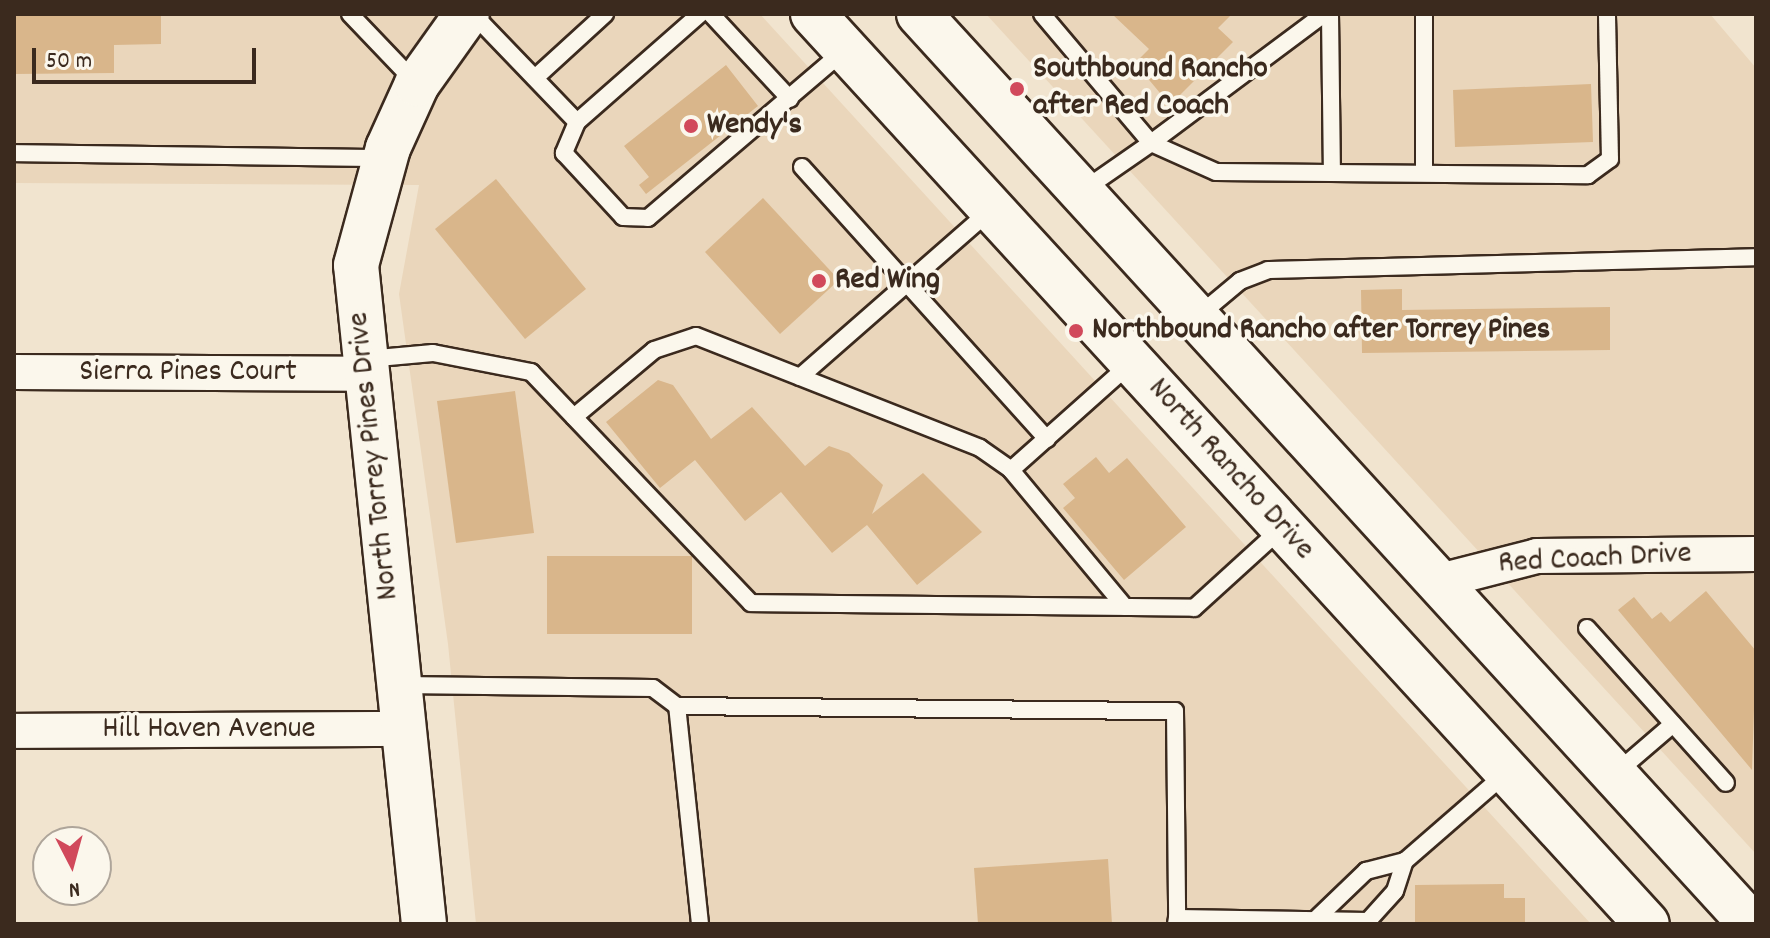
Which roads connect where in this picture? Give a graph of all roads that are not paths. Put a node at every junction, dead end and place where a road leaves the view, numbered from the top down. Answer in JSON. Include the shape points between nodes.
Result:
{"nodes":[{"id":1,"x":350,"y":14,"type":"edge"},
{"id":2,"x":467,"y":14,"type":"edge"},
{"id":3,"x":473,"y":14,"type":"edge"},
{"id":4,"x":605,"y":14,"type":"edge"},
{"id":5,"x":700,"y":14,"type":"edge"},
{"id":6,"x":711,"y":14,"type":"edge"},
{"id":7,"x":813,"y":14,"type":"edge"},
{"id":8,"x":1042,"y":14,"type":"edge"},
{"id":9,"x":1327,"y":14,"type":"edge"},
{"id":10,"x":1424,"y":14,"type":"edge"},
{"id":11,"x":1607,"y":14,"type":"edge"},
{"id":12,"x":922,"y":15,"type":"edge"},
{"id":13,"x":846,"y":49,"type":"junction"},
{"id":14,"x":535,"y":78,"type":"junction"},
{"id":15,"x":417,"y":84,"type":"junction"},
{"id":16,"x":790,"y":99,"type":"junction"},
{"id":17,"x":577,"y":122,"type":"junction"},
{"id":18,"x":1151,"y":143,"type":"junction"},
{"id":19,"x":14,"y":153,"type":"edge"},
{"id":20,"x":384,"y":158,"type":"junction"},
{"id":21,"x":802,"y":167,"type":"dead end"},
{"id":22,"x":1332,"y":173,"type":"junction"},
{"id":23,"x":1424,"y":173,"type":"junction"},
{"id":24,"x":1081,"y":191,"type":"junction"},
{"id":25,"x":992,"y":209,"type":"junction"},
{"id":26,"x":1756,"y":257,"type":"edge"},
{"id":27,"x":906,"y":284,"type":"junction"},
{"id":28,"x":1196,"y":318,"type":"junction"},
{"id":29,"x":1132,"y":363,"type":"junction"},
{"id":30,"x":362,"y":367,"type":"junction"},
{"id":31,"x":14,"y":372,"type":"edge"},
{"id":32,"x":800,"y":377,"type":"junction"},
{"id":33,"x":574,"y":417,"type":"junction"},
{"id":34,"x":1047,"y":439,"type":"junction"},
{"id":35,"x":1011,"y":470,"type":"junction"},
{"id":36,"x":1282,"y":528,"type":"junction"},
{"id":37,"x":1756,"y":554,"type":"edge"},
{"id":38,"x":1436,"y":582,"type":"junction"},
{"id":39,"x":1125,"y":607,"type":"junction"},
{"id":40,"x":1587,"y":628,"type":"dead end"},
{"id":41,"x":399,"y":685,"type":"junction"},
{"id":42,"x":677,"y":706,"type":"junction"},
{"id":43,"x":1673,"y":724,"type":"junction"},
{"id":44,"x":405,"y":729,"type":"junction"},
{"id":45,"x":14,"y":731,"type":"edge"},
{"id":46,"x":1507,"y":772,"type":"junction"},
{"id":47,"x":1614,"y":775,"type":"junction"},
{"id":48,"x":1726,"y":783,"type":"dead end"},
{"id":49,"x":1405,"y":861,"type":"junction"},
{"id":50,"x":1176,"y":921,"type":"edge"},
{"id":51,"x":1313,"y":922,"type":"edge"},
{"id":52,"x":424,"y":924,"type":"edge"},
{"id":53,"x":700,"y":924,"type":"edge"},
{"id":54,"x":1647,"y":924,"type":"edge"},
{"id":55,"x":1751,"y":924,"type":"edge"}],
"edges":[{"from":1,"to":15,"type":"lane"},
{"from":2,"to":15,"type":"main road","name":"North Torrey Pines Drive"},
{"from":3,"to":14,"type":"lane"},
{"from":4,"to":14,"type":"lane"},
{"from":5,"to":17,"type":"lane"},
{"from":6,"to":16,"type":"lane"},
{"from":7,"to":13,"type":"main road","name":"North Rancho Drive"},
{"from":8,"to":18,"type":"lane"},
{"from":9,"to":18,"type":"lane"},
{"from":9,"to":22,"type":"lane"},
{"from":10,"to":23,"type":"lane"},
{"from":11,"to":23,"type":"lane","via":[[1610,159],[1602,170]]},
{"from":12,"to":24,"type":"main road"},
{"from":13,"to":16,"type":"lane"},
{"from":13,"to":25,"type":"main road","name":"North Rancho Drive"},
{"from":14,"to":17,"type":"lane"},
{"from":15,"to":20,"type":"main road","name":"North Torrey Pines Drive"},
{"from":16,"to":17,"type":"lane","via":[[648,218],[623,217],[564,153]]},
{"from":18,"to":22,"type":"lane","via":[[1216,172]]},
{"from":18,"to":24,"type":"lane"},
{"from":19,"to":20,"type":"lane"},
{"from":20,"to":30,"type":"main road","name":"North Torrey Pines Drive","via":[[356,265]]},
{"from":21,"to":27,"type":"lane"},
{"from":22,"to":23,"type":"lane"},
{"from":24,"to":28,"type":"main road"},
{"from":25,"to":27,"type":"lane"},
{"from":25,"to":29,"type":"main road","name":"North Rancho Drive"},
{"from":26,"to":28,"type":"lane","via":[[1268,270],[1240,281]]},
{"from":27,"to":32,"type":"lane"},
{"from":27,"to":34,"type":"lane"},
{"from":28,"to":38,"type":"main road"},
{"from":29,"to":34,"type":"lane"},
{"from":29,"to":36,"type":"main road","name":"North Rancho Drive"},
{"from":30,"to":31,"type":"street","name":"Sierra Pines Court"},
{"from":30,"to":33,"type":"lane","via":[[433,353],[531,372]]},
{"from":30,"to":41,"type":"main road","name":"North Torrey Pines Drive"},
{"from":32,"to":33,"type":"lane","via":[[696,336],[654,350]]},
{"from":32,"to":35,"type":"lane","via":[[980,448]]},
{"from":33,"to":39,"type":"lane","via":[[751,603]]},
{"from":34,"to":35,"type":"lane"},
{"from":35,"to":39,"type":"lane"},
{"from":36,"to":39,"type":"lane","via":[[1194,608]]},
{"from":36,"to":46,"type":"main road","name":"North Rancho Drive"},
{"from":37,"to":38,"type":"street","name":"Red Coach Drive","via":[[1537,556]]},
{"from":38,"to":47,"type":"main road"},
{"from":40,"to":43,"type":"lane"},
{"from":41,"to":42,"type":"lane","via":[[653,688]]},
{"from":41,"to":44,"type":"main road","name":"North Torrey Pines Drive"},
{"from":42,"to":50,"type":"lane","via":[[1175,711]]},
{"from":42,"to":53,"type":"lane"},
{"from":43,"to":47,"type":"lane"},
{"from":43,"to":48,"type":"lane"},
{"from":44,"to":45,"type":"street","name":"Hill Haven Avenue"},
{"from":44,"to":52,"type":"main road","name":"North Torrey Pines Drive"},
{"from":46,"to":49,"type":"lane"},
{"from":46,"to":54,"type":"main road","name":"North Rancho Drive"},
{"from":47,"to":55,"type":"main road"},
{"from":49,"to":51,"type":"lane","via":[[1366,871]]},
{"from":49,"to":51,"type":"lane","via":[[1395,891],[1368,921]]},
{"from":50,"to":51,"type":"lane"}]}
